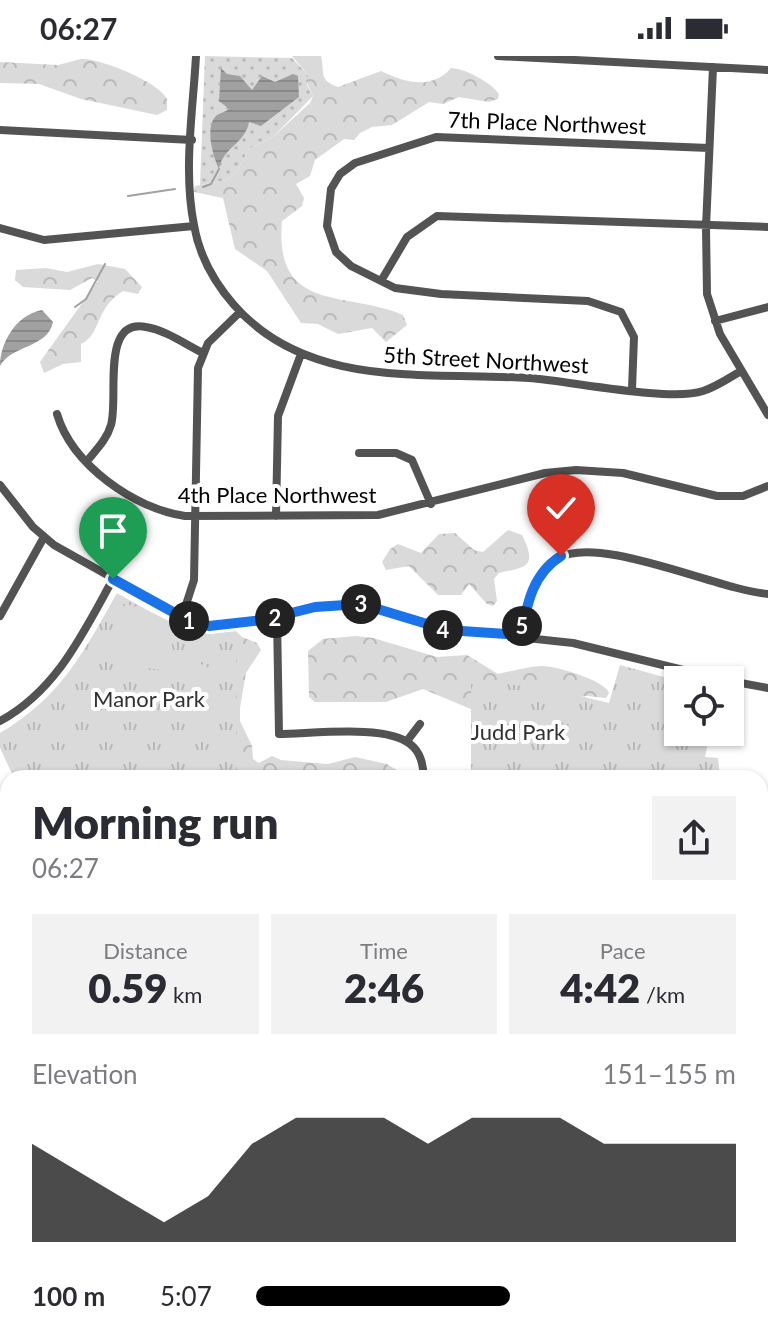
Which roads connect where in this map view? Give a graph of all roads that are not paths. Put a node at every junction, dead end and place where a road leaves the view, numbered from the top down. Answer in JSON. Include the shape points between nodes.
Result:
{"nodes":[{"id":1,"x":196,"y":56,"type":"edge"},
{"id":2,"x":498,"y":56,"type":"edge"},
{"id":3,"x":667,"y":60,"type":"edge"},
{"id":4,"x":713,"y":67,"type":"junction"},
{"id":5,"x":768,"y":70,"type":"edge"},
{"id":6,"x":0,"y":130,"type":"edge"},
{"id":7,"x":192,"y":140,"type":"junction"},
{"id":8,"x":709,"y":148,"type":"junction"},
{"id":9,"x":194,"y":226,"type":"junction"},
{"id":10,"x":706,"y":227,"type":"junction"},
{"id":11,"x":768,"y":227,"type":"edge"},
{"id":12,"x":0,"y":228,"type":"edge"},
{"id":13,"x":381,"y":281,"type":"junction"},
{"id":14,"x":768,"y":307,"type":"edge"},
{"id":15,"x":240,"y":312,"type":"junction"},
{"id":16,"x":715,"y":321,"type":"junction"},
{"id":17,"x":203,"y":353,"type":"junction"},
{"id":18,"x":301,"y":354,"type":"junction"},
{"id":19,"x":741,"y":371,"type":"junction"},
{"id":20,"x":632,"y":389,"type":"junction"},
{"id":21,"x":57,"y":414,"type":"dead end"},
{"id":22,"x":768,"y":415,"type":"edge"},
{"id":23,"x":359,"y":453,"type":"dead end"},
{"id":24,"x":87,"y":461,"type":"junction"},
{"id":25,"x":0,"y":485,"type":"edge"},
{"id":26,"x":768,"y":486,"type":"edge"},
{"id":27,"x":431,"y":504,"type":"junction"},
{"id":28,"x":195,"y":516,"type":"junction"},
{"id":29,"x":276,"y":516,"type":"junction"},
{"id":30,"x":44,"y":537,"type":"junction"},
{"id":31,"x":113,"y":579,"type":"junction"},
{"id":32,"x":768,"y":594,"type":"edge"},
{"id":33,"x":0,"y":616,"type":"edge"},
{"id":34,"x":182,"y":617,"type":"junction"},
{"id":35,"x":277,"y":617,"type":"junction"},
{"id":36,"x":521,"y":635,"type":"junction"},
{"id":37,"x":670,"y":666,"type":"edge"},
{"id":38,"x":744,"y":684,"type":"edge"},
{"id":39,"x":768,"y":688,"type":"edge"},
{"id":40,"x":0,"y":721,"type":"edge"},
{"id":41,"x":420,"y":724,"type":"dead end"},
{"id":42,"x":407,"y":741,"type":"junction"},
{"id":43,"x":422,"y":770,"type":"edge"}],
"edges":[{"from":1,"to":7,"type":"street","name":"5th Street Northwest"},
{"from":2,"to":3,"type":"street"},
{"from":3,"to":4,"type":"street"},
{"from":4,"to":5,"type":"street"},
{"from":4,"to":8,"type":"street"},
{"from":6,"to":7,"type":"street"},
{"from":7,"to":9,"type":"street","name":"5th Street Northwest"},
{"from":8,"to":10,"type":"street"},
{"from":8,"to":13,"type":"street","name":"7th Place Northwest","via":[[436,137],[347,168],[331,189],[327,216],[332,242],[342,260]]},
{"from":9,"to":12,"type":"street","via":[[44,240]]},
{"from":9,"to":15,"type":"street","name":"5th Street Northwest","via":[[215,280]]},
{"from":10,"to":11,"type":"street"},
{"from":10,"to":13,"type":"street","via":[[437,216],[407,237]]},
{"from":10,"to":16,"type":"street","via":[[705,281]]},
{"from":13,"to":20,"type":"street","via":[[418,292],[588,301],[611,307],[627,319],[634,337]]},
{"from":14,"to":16,"type":"street"},
{"from":15,"to":17,"type":"street"},
{"from":15,"to":18,"type":"street","name":"5th Street Northwest","via":[[272,339]]},
{"from":16,"to":19,"type":"street"},
{"from":17,"to":24,"type":"street","via":[[146,327],[122,333],[115,352],[110,428]]},
{"from":17,"to":28,"type":"street","via":[[196,388]]},
{"from":18,"to":20,"type":"street","name":"5th Street Northwest","via":[[368,371],[545,379]]},
{"from":18,"to":29,"type":"street","via":[[278,416]]},
{"from":19,"to":20,"type":"street","name":"5th Street Northwest","via":[[697,392]]},
{"from":19,"to":22,"type":"street"},
{"from":21,"to":24,"type":"street","name":"4th Place Northwest"},
{"from":23,"to":27,"type":"street","via":[[396,453],[412,460]]},
{"from":24,"to":28,"type":"street","name":"4th Place Northwest","via":[[111,484],[145,502],[165,512]]},
{"from":25,"to":30,"type":"street"},
{"from":26,"to":27,"type":"street","name":"4th Place Northwest","via":[[743,496],[717,496],[623,473],[576,470],[545,473]]},
{"from":27,"to":29,"type":"street","name":"4th Place Northwest","via":[[378,515]]},
{"from":28,"to":29,"type":"street","name":"4th Place Northwest"},
{"from":28,"to":34,"type":"street","via":[[194,588]]},
{"from":30,"to":31,"type":"street"},
{"from":30,"to":33,"type":"street"},
{"from":31,"to":34,"type":"street"},
{"from":31,"to":40,"type":"street","via":[[54,678]]},
{"from":32,"to":36,"type":"street","via":[[608,553],[575,551],[554,561],[540,577],[526,606]]},
{"from":34,"to":35,"type":"street","via":[[217,626]]},
{"from":35,"to":36,"type":"street","via":[[315,607],[361,604],[447,630]]},
{"from":35,"to":42,"type":"street","via":[[279,734],[378,733]]},
{"from":36,"to":37,"type":"street"},
{"from":38,"to":39,"type":"street"},
{"from":41,"to":42,"type":"street"},
{"from":42,"to":43,"type":"street","via":[[419,755]]}]}
